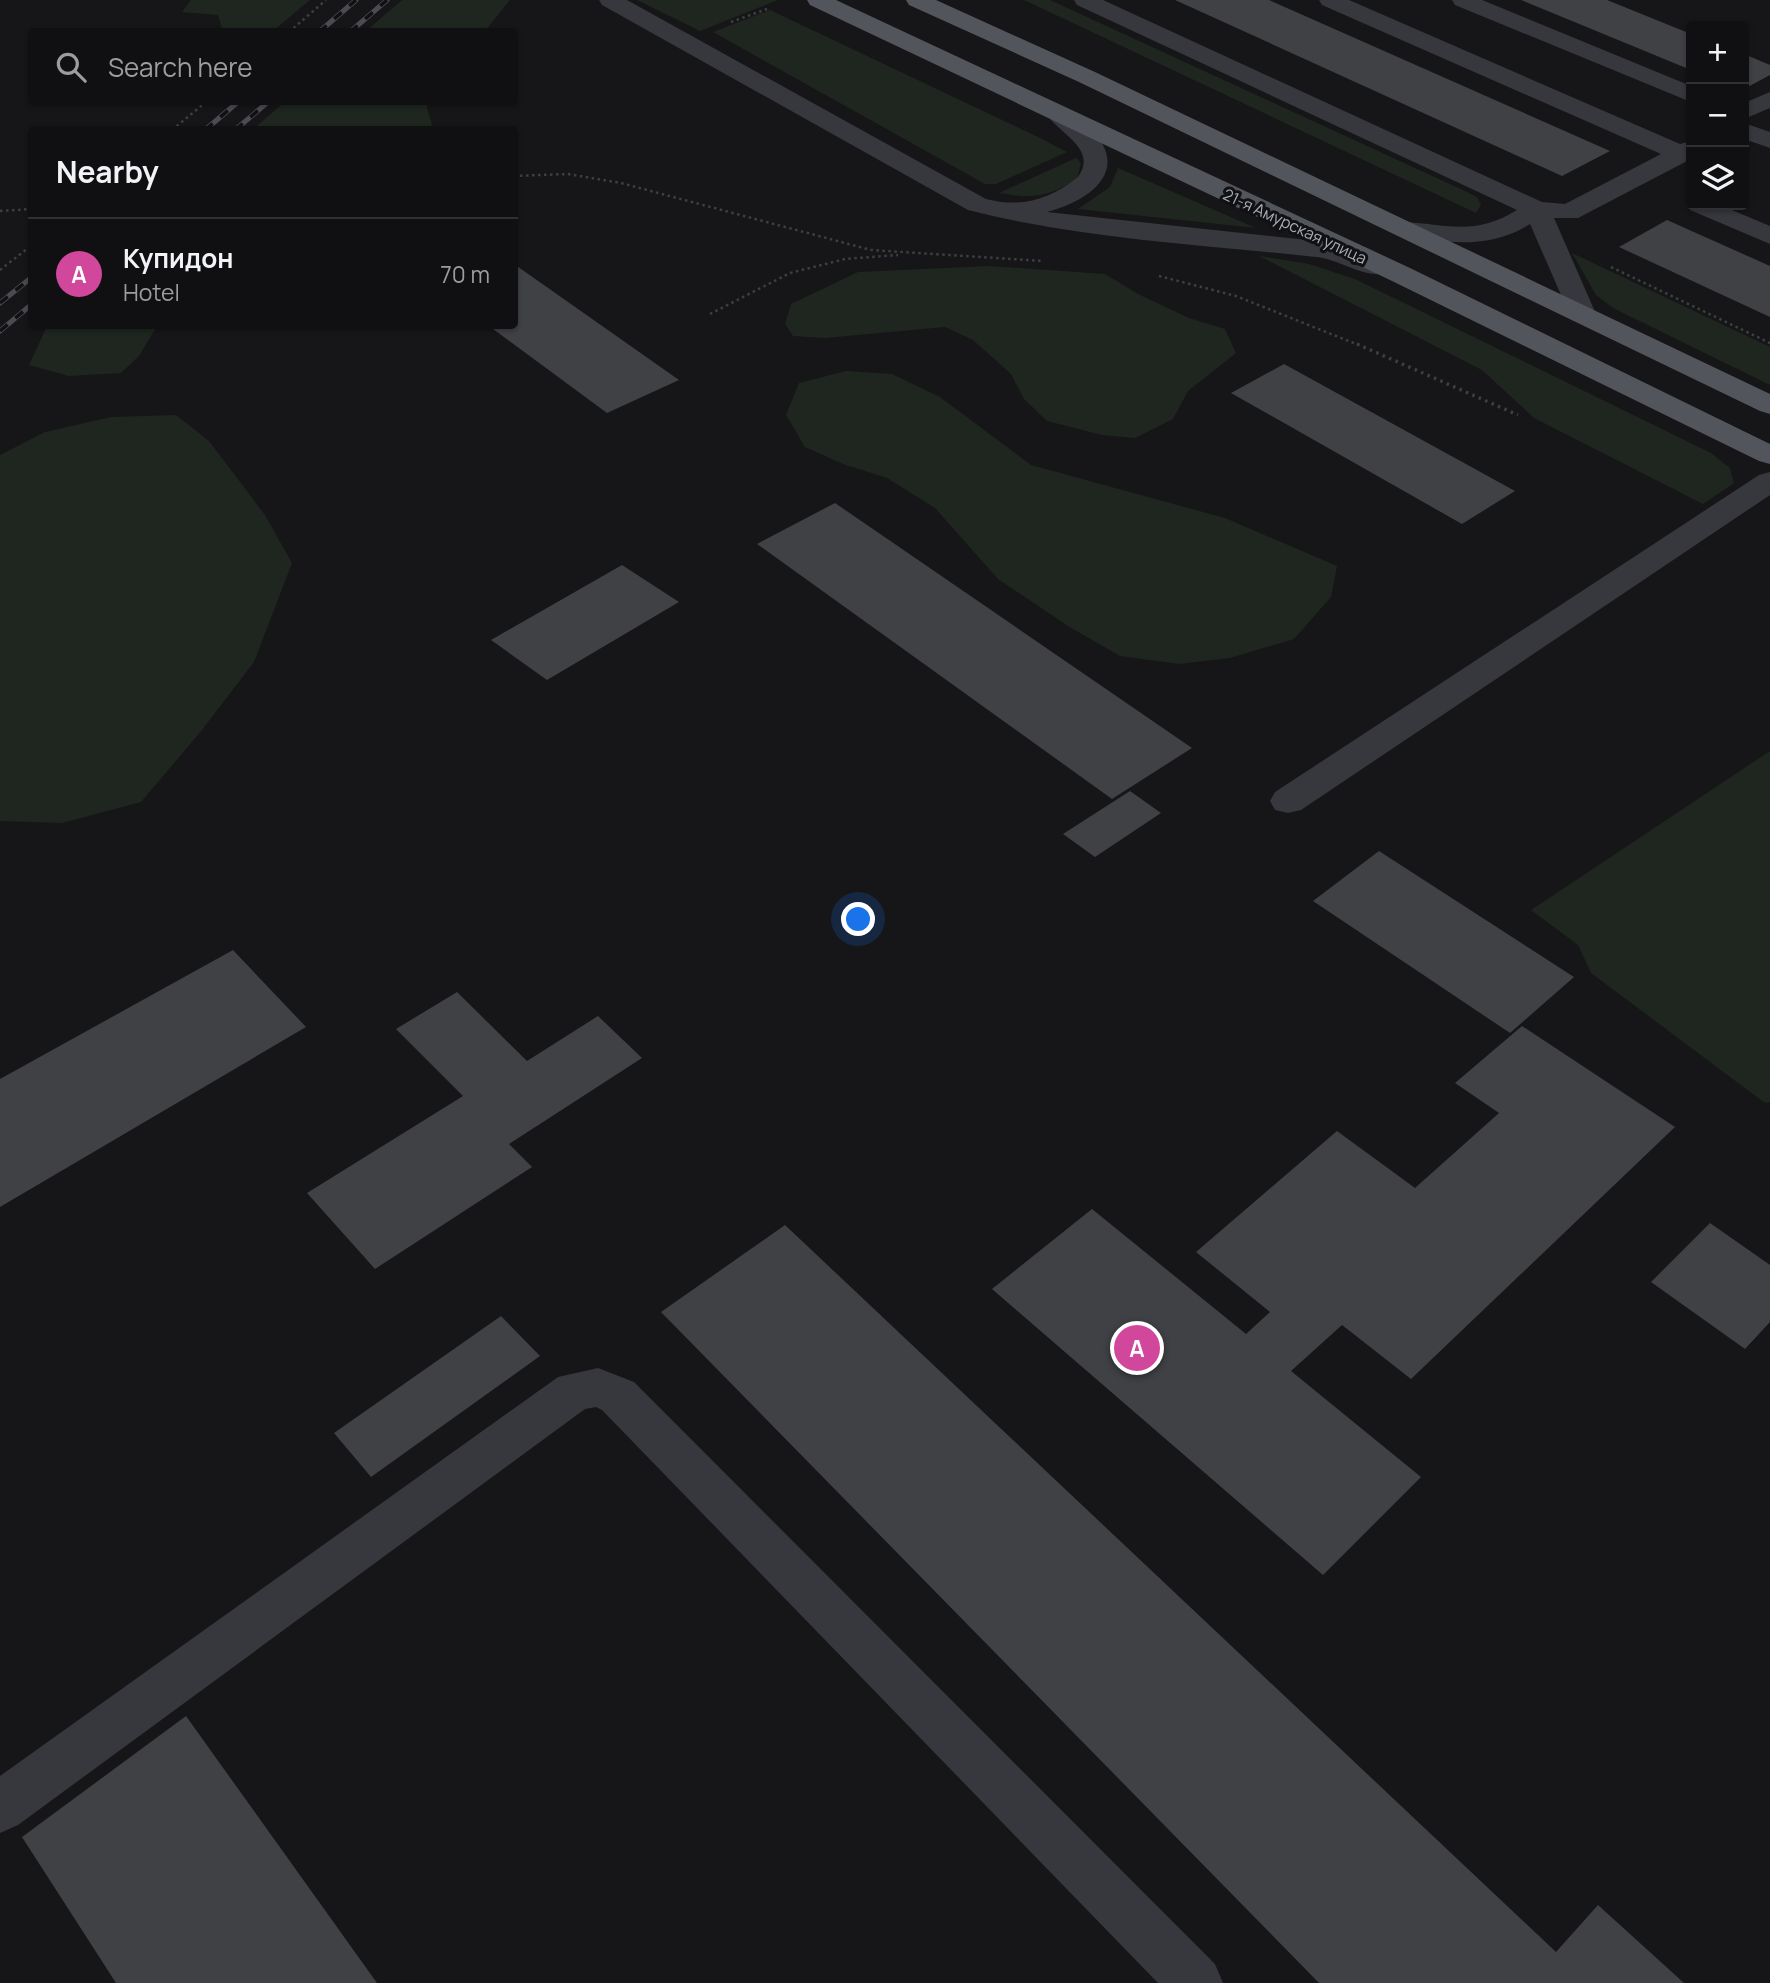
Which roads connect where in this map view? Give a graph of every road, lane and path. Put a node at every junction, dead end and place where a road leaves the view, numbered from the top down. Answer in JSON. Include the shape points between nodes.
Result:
{"nodes":[{"id":1,"x":326,"y":0,"type":"edge"},
{"id":2,"x":610,"y":0,"type":"edge"},
{"id":3,"x":917,"y":0,"type":"edge"},
{"id":4,"x":1084,"y":0,"type":"edge"},
{"id":5,"x":1331,"y":0,"type":"edge"},
{"id":6,"x":1463,"y":0,"type":"edge"},
{"id":7,"x":822,"y":2,"type":"edge"},
{"id":8,"x":294,"y":28,"type":"edge"},
{"id":9,"x":1686,"y":93,"type":"edge"},
{"id":10,"x":1770,"y":99,"type":"edge"},
{"id":11,"x":202,"y":105,"type":"edge"},
{"id":12,"x":1749,"y":110,"type":"edge"},
{"id":13,"x":1059,"y":115,"type":"junction"},
{"id":14,"x":177,"y":126,"type":"edge"},
{"id":15,"x":1749,"y":132,"type":"edge"},
{"id":16,"x":1770,"y":141,"type":"edge"},
{"id":17,"x":1686,"y":151,"type":"edge"},
{"id":18,"x":1686,"y":152,"type":"edge"},
{"id":19,"x":518,"y":176,"type":"edge"},
{"id":20,"x":977,"y":205,"type":"junction"},
{"id":21,"x":28,"y":209,"type":"edge"},
{"id":22,"x":1537,"y":209,"type":"junction"},
{"id":23,"x":1711,"y":210,"type":"edge"},
{"id":24,"x":0,"y":211,"type":"edge"},
{"id":25,"x":1405,"y":229,"type":"junction"},
{"id":26,"x":1770,"y":236,"type":"edge"},
{"id":27,"x":28,"y":249,"type":"edge"},
{"id":28,"x":913,"y":254,"type":"junction"},
{"id":29,"x":1053,"y":262,"type":"dead end"},
{"id":30,"x":1609,"y":266,"type":"dead end"},
{"id":31,"x":0,"y":270,"type":"edge"},
{"id":32,"x":1400,"y":274,"type":"junction"},
{"id":33,"x":1157,"y":275,"type":"dead end"},
{"id":34,"x":710,"y":314,"type":"dead end"},
{"id":35,"x":1583,"y":314,"type":"junction"},
{"id":36,"x":1770,"y":343,"type":"edge"},
{"id":37,"x":1770,"y":405,"type":"edge"},
{"id":38,"x":1518,"y":415,"type":"dead end"},
{"id":39,"x":1770,"y":455,"type":"edge"},
{"id":40,"x":1770,"y":481,"type":"edge"},
{"id":41,"x":1288,"y":801,"type":"dead end"},
{"id":42,"x":0,"y":1807,"type":"edge"},
{"id":43,"x":1196,"y":1983,"type":"edge"}],
"edges":[{"from":1,"to":8,"type":"path"},
{"from":2,"to":20,"type":"street"},
{"from":3,"to":25,"type":"main road"},
{"from":4,"to":22,"type":"street"},
{"from":5,"to":17,"type":"street"},
{"from":6,"to":9,"type":"street"},
{"from":7,"to":13,"type":"main road","name":"21-я Амурская улица"},
{"from":10,"to":12,"type":"street"},
{"from":11,"to":14,"type":"path"},
{"from":13,"to":20,"type":"street","via":[[1092,146],[1096,166],[1086,185],[1043,207],[1021,210]]},
{"from":13,"to":32,"type":"main road","name":"21-я Амурская улица"},
{"from":15,"to":16,"type":"street"},
{"from":18,"to":22,"type":"street","via":[[1569,212]]},
{"from":19,"to":28,"type":"path","via":[[568,174],[621,183],[831,241]]},
{"from":20,"to":32,"type":"street","via":[[1030,218],[1326,250]]},
{"from":21,"to":24,"type":"path"},
{"from":22,"to":25,"type":"street","via":[[1490,233]]},
{"from":22,"to":35,"type":"street"},
{"from":23,"to":26,"type":"street"},
{"from":25,"to":35,"type":"main road"},
{"from":27,"to":31,"type":"path"},
{"from":28,"to":29,"type":"path"},
{"from":28,"to":34,"type":"path","via":[[845,259],[790,273]]},
{"from":30,"to":36,"type":"path"},
{"from":32,"to":39,"type":"main road","name":"21-я Амурская улица"},
{"from":33,"to":38,"type":"path","via":[[1236,296],[1324,330]]},
{"from":35,"to":37,"type":"main road"},
{"from":40,"to":41,"type":"street"},
{"from":42,"to":43,"type":"street","via":[[574,1391],[598,1387],[618,1396]]}]}
